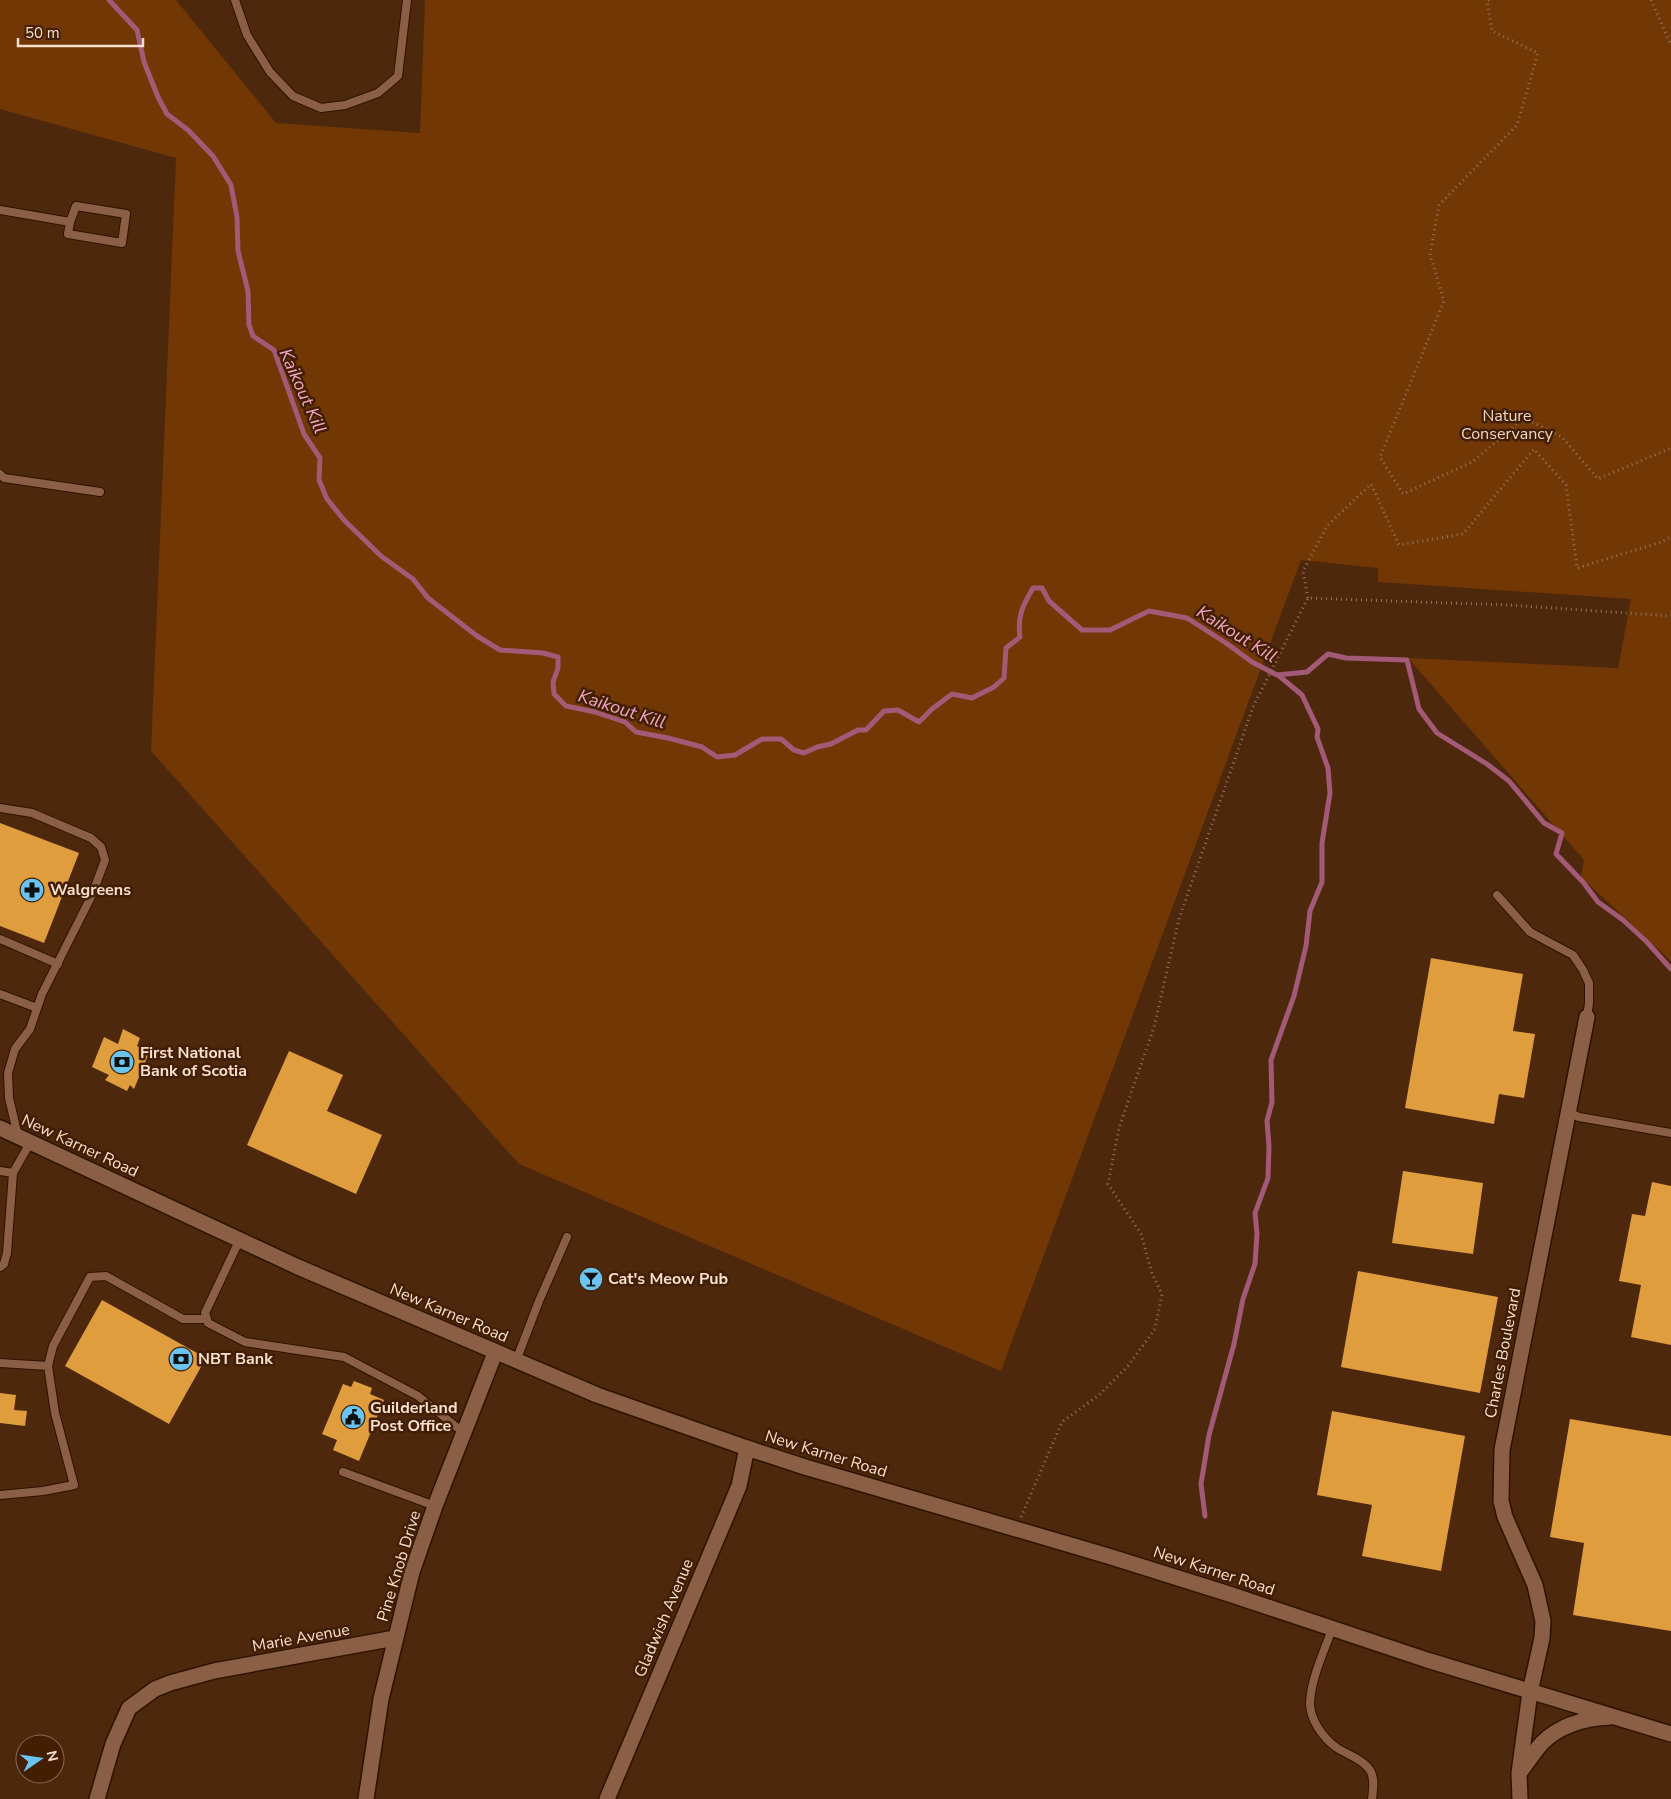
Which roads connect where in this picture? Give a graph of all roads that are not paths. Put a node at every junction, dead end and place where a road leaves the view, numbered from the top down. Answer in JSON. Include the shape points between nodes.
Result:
{"nodes":[{"id":1,"x":235,"y":0,"type":"edge"},
{"id":2,"x":407,"y":0,"type":"edge"},
{"id":3,"x":0,"y":210,"type":"edge"},
{"id":4,"x":70,"y":222,"type":"junction"},
{"id":5,"x":0,"y":474,"type":"edge"},
{"id":6,"x":100,"y":492,"type":"dead end"},
{"id":7,"x":0,"y":808,"type":"edge"},
{"id":8,"x":1498,"y":895,"type":"dead end"},
{"id":9,"x":0,"y":939,"type":"edge"},
{"id":10,"x":58,"y":964,"type":"junction"},
{"id":11,"x":0,"y":994,"type":"edge"},
{"id":12,"x":37,"y":1008,"type":"junction"},
{"id":13,"x":1588,"y":1017,"type":"joint"},
{"id":14,"x":1570,"y":1113,"type":"junction"},
{"id":15,"x":0,"y":1128,"type":"edge"},
{"id":16,"x":1671,"y":1133,"type":"edge"},
{"id":17,"x":24,"y":1140,"type":"junction"},
{"id":18,"x":0,"y":1171,"type":"edge"},
{"id":19,"x":13,"y":1173,"type":"junction"},
{"id":20,"x":567,"y":1237,"type":"dead end"},
{"id":21,"x":240,"y":1239,"type":"junction"},
{"id":22,"x":0,"y":1267,"type":"edge"},
{"id":23,"x":206,"y":1319,"type":"junction"},
{"id":24,"x":495,"y":1352,"type":"junction"},
{"id":25,"x":516,"y":1362,"type":"junction"},
{"id":26,"x":0,"y":1363,"type":"edge"},
{"id":27,"x":48,"y":1366,"type":"junction"},
{"id":28,"x":464,"y":1433,"type":"junction"},
{"id":29,"x":747,"y":1448,"type":"junction"},
{"id":30,"x":343,"y":1472,"type":"dead end"},
{"id":31,"x":0,"y":1495,"type":"edge"},
{"id":32,"x":436,"y":1506,"type":"junction"},
{"id":33,"x":1332,"y":1629,"type":"junction"},
{"id":34,"x":395,"y":1638,"type":"junction"},
{"id":35,"x":1530,"y":1692,"type":"junction"},
{"id":36,"x":1614,"y":1717,"type":"junction"},
{"id":37,"x":1671,"y":1734,"type":"edge"},
{"id":38,"x":1519,"y":1773,"type":"junction"},
{"id":39,"x":97,"y":1799,"type":"edge"},
{"id":40,"x":366,"y":1799,"type":"edge"},
{"id":41,"x":606,"y":1799,"type":"edge"},
{"id":42,"x":1372,"y":1799,"type":"edge"},
{"id":43,"x":1520,"y":1799,"type":"edge"}],
"edges":[{"from":1,"to":2,"type":"lane","via":[[247,35],[270,72],[293,96],[321,108],[345,105],[378,93],[398,76]]},
{"from":3,"to":4,"type":"lane"},
{"from":4,"to":4,"type":"lane","via":[[68,234],[122,243],[126,214],[76,206]]},
{"from":5,"to":6,"type":"lane","via":[[4,478]]},
{"from":7,"to":10,"type":"lane","via":[[32,813],[91,838],[101,847],[105,860],[92,895]]},
{"from":8,"to":13,"type":"lane","via":[[1530,932],[1573,955],[1589,983]]},
{"from":9,"to":10,"type":"lane"},
{"from":10,"to":12,"type":"lane"},
{"from":11,"to":12,"type":"lane"},
{"from":12,"to":17,"type":"lane","via":[[30,1029],[14,1049],[8,1073],[9,1098]]},
{"from":13,"to":14,"type":"street","name":"Charles Boulevard"},
{"from":14,"to":16,"type":"lane"},
{"from":14,"to":35,"type":"street","name":"Charles Boulevard","via":[[1502,1450],[1500,1501],[1535,1585],[1544,1621]]},
{"from":15,"to":17,"type":"street","name":"New Karner Road"},
{"from":17,"to":19,"type":"lane"},
{"from":17,"to":21,"type":"street","name":"New Karner Road"},
{"from":18,"to":19,"type":"lane"},
{"from":19,"to":22,"type":"lane","via":[[7,1253]]},
{"from":20,"to":25,"type":"lane"},
{"from":21,"to":23,"type":"lane","via":[[205,1313]]},
{"from":21,"to":24,"type":"street","name":"New Karner Road"},
{"from":23,"to":27,"type":"lane","via":[[183,1319],[106,1276],[90,1277],[52,1346]]},
{"from":23,"to":28,"type":"lane","via":[[245,1342],[344,1357],[418,1396]]},
{"from":24,"to":25,"type":"street","name":"New Karner Road"},
{"from":24,"to":28,"type":"street","name":"Pine Knob Drive"},
{"from":25,"to":29,"type":"street","name":"New Karner Road","via":[[597,1395]]},
{"from":26,"to":27,"type":"lane"},
{"from":27,"to":31,"type":"lane","via":[[55,1413],[74,1485]]},
{"from":28,"to":32,"type":"street","name":"Pine Knob Drive"},
{"from":29,"to":33,"type":"street","name":"New Karner Road","via":[[1208,1587]]},
{"from":29,"to":41,"type":"street","name":"Gladwish Avenue","via":[[739,1486]]},
{"from":30,"to":32,"type":"lane"},
{"from":32,"to":34,"type":"street","name":"Pine Knob Drive","via":[[412,1572]]},
{"from":33,"to":35,"type":"street","name":"New Karner Road"},
{"from":33,"to":42,"type":"lane","via":[[1312,1688],[1310,1705],[1315,1723],[1324,1737],[1370,1770],[1374,1782]]},
{"from":34,"to":39,"type":"street","name":"Marie Avenue","via":[[214,1672],[155,1689],[129,1708],[113,1744]]},
{"from":34,"to":40,"type":"street","name":"Pine Knob Drive","via":[[381,1699]]},
{"from":35,"to":36,"type":"street","name":"New Karner Road"},
{"from":35,"to":38,"type":"street","name":"Charles Boulevard"},
{"from":36,"to":37,"type":"street","name":"New Karner Road"},
{"from":36,"to":38,"type":"street","via":[[1593,1718],[1556,1733],[1542,1743]]},
{"from":38,"to":43,"type":"street","name":"Charles Boulevard"}]}
